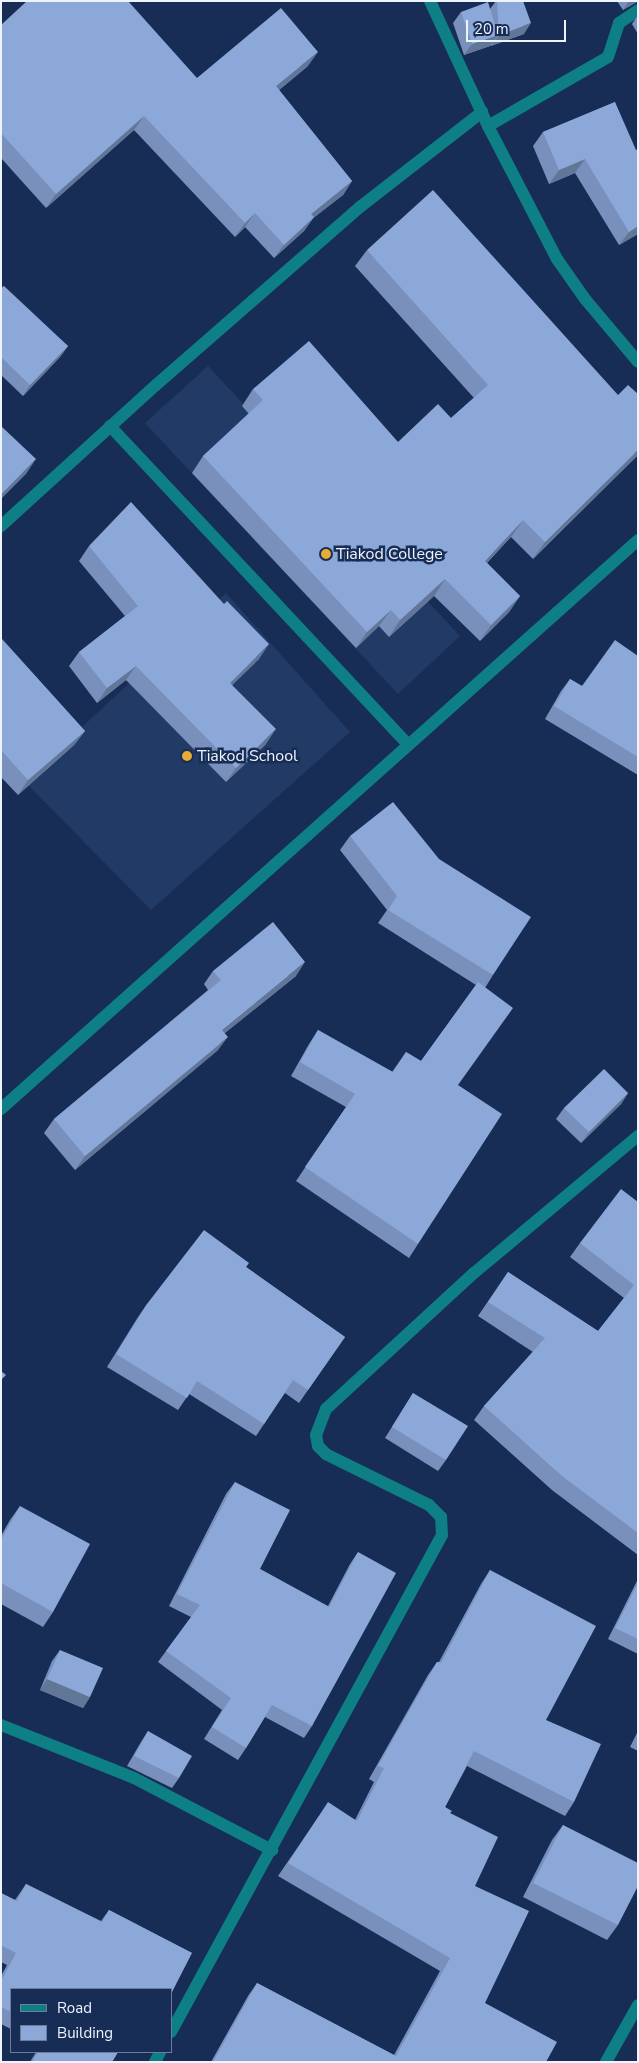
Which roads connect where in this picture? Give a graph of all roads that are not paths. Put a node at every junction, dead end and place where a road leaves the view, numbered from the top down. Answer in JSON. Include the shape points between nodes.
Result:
{"nodes":[{"id":1,"x":430,"y":1,"type":"edge"},
{"id":2,"x":638,"y":10,"type":"edge"},
{"id":3,"x":482,"y":112,"type":"junction"},
{"id":4,"x":488,"y":126,"type":"junction"},
{"id":5,"x":638,"y":362,"type":"edge"},
{"id":6,"x":110,"y":426,"type":"junction"},
{"id":7,"x":1,"y":526,"type":"edge"},
{"id":8,"x":638,"y":540,"type":"edge"},
{"id":9,"x":408,"y":744,"type":"junction"},
{"id":10,"x":1,"y":1109,"type":"edge"},
{"id":11,"x":638,"y":1136,"type":"edge"},
{"id":12,"x":1,"y":1725,"type":"edge"},
{"id":13,"x":272,"y":1850,"type":"junction"},
{"id":14,"x":638,"y":2005,"type":"edge"},
{"id":15,"x":172,"y":2030,"type":"edge"},
{"id":16,"x":606,"y":2062,"type":"edge"}],
"edges":[{"from":1,"to":3,"type":"street"},
{"from":2,"to":4,"type":"street","via":[[619,23],[608,57]]},
{"from":3,"to":4,"type":"street"},
{"from":3,"to":6,"type":"street","via":[[360,207]]},
{"from":4,"to":5,"type":"street","via":[[557,259],[585,299]]},
{"from":6,"to":7,"type":"street"},
{"from":6,"to":9,"type":"street"},
{"from":8,"to":9,"type":"street"},
{"from":9,"to":10,"type":"street"},
{"from":11,"to":13,"type":"street","via":[[474,1273],[326,1409],[316,1435],[318,1446],[326,1454],[428,1505],[441,1517],[442,1535]]},
{"from":12,"to":13,"type":"street","via":[[134,1778]]},
{"from":13,"to":15,"type":"street"},
{"from":14,"to":16,"type":"street"}]}
